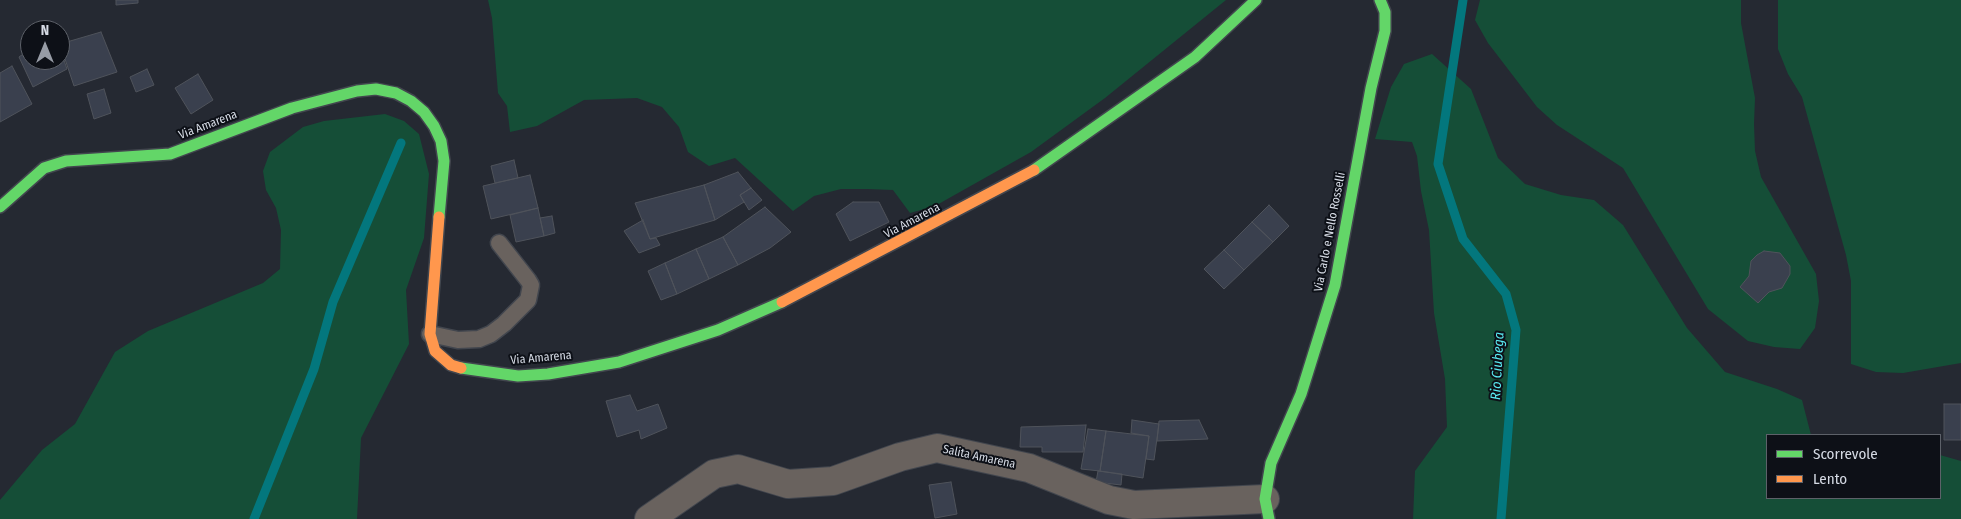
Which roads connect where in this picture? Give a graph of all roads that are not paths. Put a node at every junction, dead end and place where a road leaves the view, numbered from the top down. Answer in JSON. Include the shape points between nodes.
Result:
{"nodes":[{"id":1,"x":1256,"y":0,"type":"edge"},
{"id":2,"x":1380,"y":0,"type":"edge"},
{"id":3,"x":0,"y":207,"type":"edge"},
{"id":4,"x":499,"y":244,"type":"dead end"},
{"id":5,"x":430,"y":334,"type":"junction"},
{"id":6,"x":1267,"y":509,"type":"edge"},
{"id":7,"x":648,"y":519,"type":"edge"}],
"edges":[{"from":1,"to":5,"type":"street","name":"Via Amarena","via":[[1196,57],[1023,178],[799,295],[718,330],[619,362],[518,376],[491,375],[451,365],[435,351]]},
{"from":2,"to":6,"type":"street","name":"Via Carlo e Nello Rosselli","via":[[1385,12],[1386,31],[1371,88],[1335,285],[1301,394],[1270,464]]},
{"from":3,"to":5,"type":"street","name":"Via Amarena","via":[[44,168],[66,161],[170,154],[301,105],[357,91],[376,89],[396,93],[424,112],[441,141],[443,155]]},
{"from":4,"to":5,"type":"lane","via":[[528,280],[528,300],[504,324],[479,339],[458,340]]},
{"from":6,"to":7,"type":"street","name":"Salita Amarena","via":[[1134,505],[1109,500],[1029,468],[938,448],[900,457],[833,481],[788,484],[738,469],[714,474]]}]}
